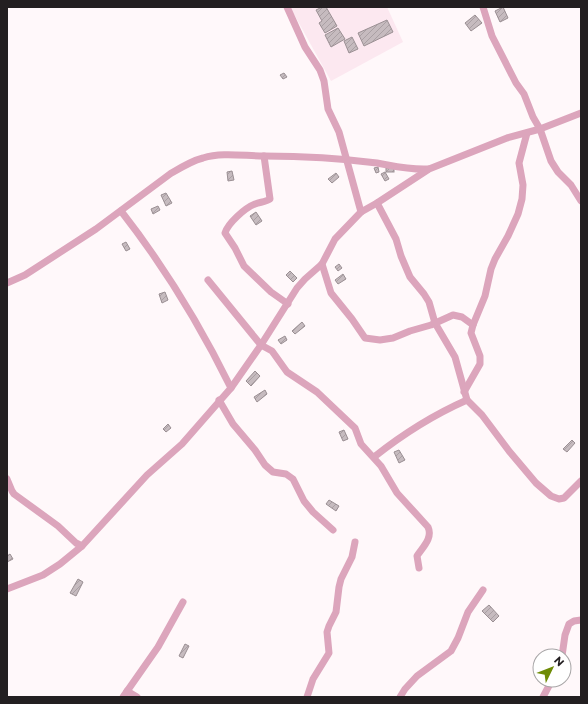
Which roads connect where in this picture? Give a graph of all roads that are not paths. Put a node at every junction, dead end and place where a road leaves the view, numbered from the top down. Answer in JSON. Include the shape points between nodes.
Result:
{"nodes":[{"id":1,"x":287,"y":7,"type":"edge"},
{"id":2,"x":483,"y":7,"type":"edge"},
{"id":3,"x":581,"y":113,"type":"edge"},
{"id":4,"x":540,"y":129,"type":"junction"},
{"id":5,"x":526,"y":133,"type":"junction"},
{"id":6,"x":264,"y":156,"type":"junction"},
{"id":7,"x":347,"y":160,"type":"junction"},
{"id":8,"x":429,"y":169,"type":"junction"},
{"id":9,"x":581,"y":200,"type":"edge"},
{"id":10,"x":377,"y":203,"type":"junction"},
{"id":11,"x":121,"y":211,"type":"junction"},
{"id":12,"x":361,"y":212,"type":"junction"},
{"id":13,"x":322,"y":264,"type":"junction"},
{"id":14,"x":208,"y":280,"type":"dead end"},
{"id":15,"x":7,"y":283,"type":"edge"},
{"id":16,"x":288,"y":304,"type":"junction"},
{"id":17,"x":435,"y":323,"type":"junction"},
{"id":18,"x":473,"y":325,"type":"junction"},
{"id":19,"x":261,"y":345,"type":"junction"},
{"id":20,"x":230,"y":388,"type":"junction"},
{"id":21,"x":464,"y":392,"type":"junction"},
{"id":22,"x":219,"y":400,"type":"junction"},
{"id":23,"x":468,"y":400,"type":"junction"},
{"id":24,"x":374,"y":457,"type":"junction"},
{"id":25,"x":7,"y":479,"type":"edge"},
{"id":26,"x":581,"y":481,"type":"edge"},
{"id":27,"x":333,"y":530,"type":"dead end"},
{"id":28,"x":355,"y":542,"type":"dead end"},
{"id":29,"x":82,"y":546,"type":"junction"},
{"id":30,"x":419,"y":568,"type":"dead end"},
{"id":31,"x":7,"y":589,"type":"edge"},
{"id":32,"x":483,"y":590,"type":"dead end"},
{"id":33,"x":182,"y":602,"type":"dead end"},
{"id":34,"x":581,"y":620,"type":"edge"},
{"id":35,"x":563,"y":648,"type":"edge"},
{"id":36,"x":548,"y":688,"type":"edge"},
{"id":37,"x":127,"y":691,"type":"junction"},
{"id":38,"x":122,"y":697,"type":"edge"},
{"id":39,"x":137,"y":697,"type":"edge"},
{"id":40,"x":307,"y":697,"type":"edge"},
{"id":41,"x":400,"y":697,"type":"edge"},
{"id":42,"x":543,"y":697,"type":"edge"}],
"edges":[{"from":1,"to":7,"type":"street","via":[[305,47],[320,70],[328,109],[339,132]]},
{"from":2,"to":4,"type":"street","via":[[492,36]]},
{"from":3,"to":4,"type":"street"},
{"from":4,"to":5,"type":"street"},
{"from":4,"to":9,"type":"street","via":[[551,161]]},
{"from":5,"to":8,"type":"street"},
{"from":5,"to":18,"type":"street","via":[[519,163],[523,184],[518,214],[495,258],[485,296]]},
{"from":6,"to":7,"type":"street"},
{"from":6,"to":11,"type":"street","via":[[223,155],[193,161],[170,174]]},
{"from":6,"to":16,"type":"street","via":[[270,199],[241,214],[225,233],[244,266],[271,292]]},
{"from":7,"to":8,"type":"street"},
{"from":7,"to":12,"type":"street"},
{"from":8,"to":10,"type":"street"},
{"from":10,"to":12,"type":"street"},
{"from":10,"to":17,"type":"street","via":[[396,239],[410,277],[429,302]]},
{"from":11,"to":15,"type":"street","via":[[36,269]]},
{"from":11,"to":20,"type":"street","via":[[148,246],[186,304]]},
{"from":12,"to":13,"type":"street","via":[[335,239]]},
{"from":13,"to":16,"type":"street","via":[[297,288]]},
{"from":13,"to":17,"type":"street","via":[[331,293],[365,338],[393,338]]},
{"from":14,"to":19,"type":"street"},
{"from":16,"to":19,"type":"street"},
{"from":17,"to":18,"type":"street","via":[[456,315]]},
{"from":17,"to":21,"type":"street","via":[[455,357]]},
{"from":18,"to":21,"type":"street","via":[[471,333],[481,360],[478,370]]},
{"from":19,"to":20,"type":"street"},
{"from":19,"to":24,"type":"street","via":[[272,351],[287,372],[317,392],[355,428],[361,444]]},
{"from":20,"to":22,"type":"street"},
{"from":21,"to":23,"type":"street"},
{"from":22,"to":27,"type":"street","via":[[265,465],[273,472],[286,474],[293,479],[304,501]]},
{"from":22,"to":29,"type":"street","via":[[182,444],[147,475]]},
{"from":23,"to":24,"type":"street","via":[[446,409]]},
{"from":23,"to":26,"type":"street","via":[[515,459],[545,491],[559,499],[564,498]]},
{"from":24,"to":30,"type":"street","via":[[397,494],[430,531],[417,556]]},
{"from":25,"to":29,"type":"street","via":[[14,494]]},
{"from":28,"to":40,"type":"street","via":[[352,558],[339,586],[336,612],[327,632],[329,653],[313,679]]},
{"from":29,"to":31,"type":"street","via":[[43,575]]},
{"from":32,"to":41,"type":"street","via":[[468,612],[451,651],[417,676]]},
{"from":33,"to":37,"type":"street","via":[[158,648]]},
{"from":34,"to":35,"type":"street","via":[[569,624]]},
{"from":36,"to":42,"type":"street"},
{"from":37,"to":38,"type":"street"},
{"from":37,"to":39,"type":"street"}]}
